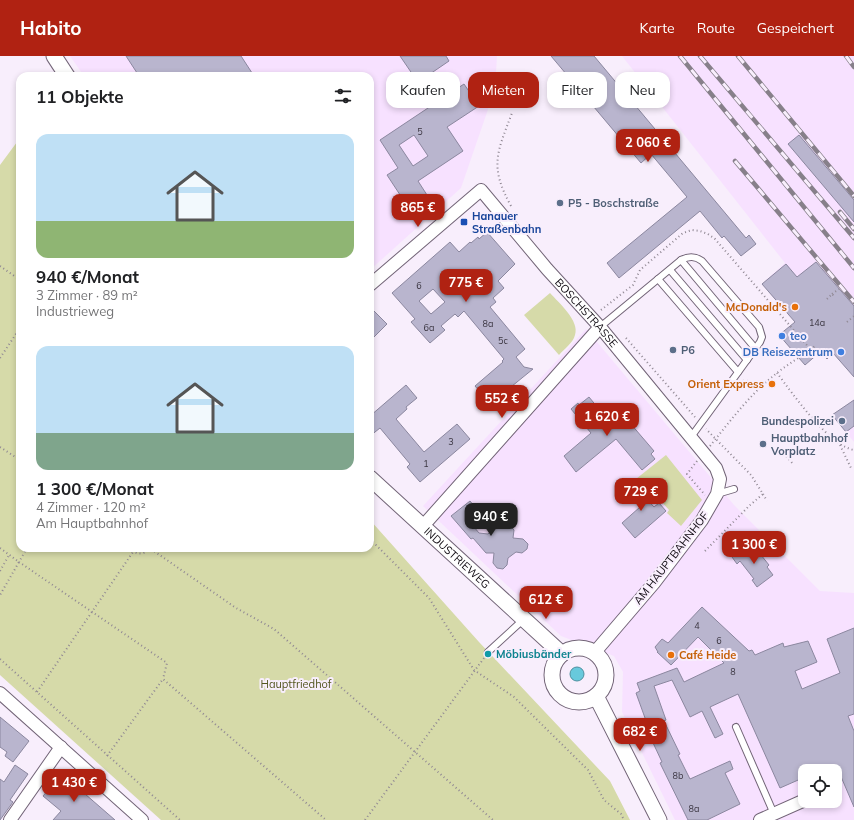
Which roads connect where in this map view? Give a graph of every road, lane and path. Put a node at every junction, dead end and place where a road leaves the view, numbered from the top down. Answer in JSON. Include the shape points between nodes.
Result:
{"nodes":[{"id":1,"x":54,"y":56,"type":"edge"},
{"id":2,"x":64,"y":72,"type":"edge"},
{"id":3,"x":512,"y":113,"type":"dead end"},
{"id":4,"x":512,"y":208,"type":"dead end"},
{"id":5,"x":682,"y":260,"type":"junction"},
{"id":6,"x":0,"y":266,"type":"edge"},
{"id":7,"x":670,"y":270,"type":"junction"},
{"id":8,"x":16,"y":277,"type":"edge"},
{"id":9,"x":658,"y":279,"type":"junction"},
{"id":10,"x":374,"y":282,"type":"edge"},
{"id":11,"x":633,"y":285,"type":"dead end"},
{"id":12,"x":839,"y":289,"type":"dead end"},
{"id":13,"x":832,"y":294,"type":"junction"},
{"id":14,"x":834,"y":297,"type":"dead end"},
{"id":15,"x":827,"y":299,"type":"dead end"},
{"id":16,"x":780,"y":304,"type":"dead end"},
{"id":17,"x":597,"y":309,"type":"dead end"},
{"id":18,"x":775,"y":309,"type":"dead end"},
{"id":19,"x":601,"y":310,"type":"junction"},
{"id":20,"x":854,"y":316,"type":"edge"},
{"id":21,"x":847,"y":322,"type":"dead end"},
{"id":22,"x":604,"y":323,"type":"junction"},
{"id":23,"x":16,"y":334,"type":"edge"},
{"id":24,"x":624,"y":337,"type":"dead end"},
{"id":25,"x":815,"y":346,"type":"dead end"},
{"id":26,"x":755,"y":348,"type":"junction"},
{"id":27,"x":0,"y":358,"type":"edge"},
{"id":28,"x":747,"y":360,"type":"junction"},
{"id":29,"x":738,"y":372,"type":"junction"},
{"id":30,"x":777,"y":373,"type":"junction"},
{"id":31,"x":740,"y":382,"type":"dead end"},
{"id":32,"x":758,"y":390,"type":"junction"},
{"id":33,"x":701,"y":424,"type":"junction"},
{"id":34,"x":691,"y":437,"type":"junction"},
{"id":35,"x":716,"y":439,"type":"junction"},
{"id":36,"x":839,"y":444,"type":"junction"},
{"id":37,"x":0,"y":447,"type":"edge"},
{"id":38,"x":782,"y":450,"type":"dead end"},
{"id":39,"x":854,"y":450,"type":"edge"},
{"id":40,"x":704,"y":453,"type":"junction"},
{"id":41,"x":16,"y":457,"type":"edge"},
{"id":42,"x":793,"y":464,"type":"dead end"},
{"id":43,"x":851,"y":468,"type":"dead end"},
{"id":44,"x":374,"y":482,"type":"edge"},
{"id":45,"x":763,"y":485,"type":"dead end"},
{"id":46,"x":759,"y":488,"type":"junction"},
{"id":47,"x":734,"y":489,"type":"dead end"},
{"id":48,"x":763,"y":494,"type":"junction"},
{"id":49,"x":712,"y":496,"type":"junction"},
{"id":50,"x":767,"y":501,"type":"dead end"},
{"id":51,"x":423,"y":526,"type":"junction"},
{"id":52,"x":374,"y":543,"type":"edge"},
{"id":53,"x":0,"y":548,"type":"edge"},
{"id":54,"x":705,"y":551,"type":"dead end"},
{"id":55,"x":25,"y":552,"type":"edge"},
{"id":56,"x":133,"y":552,"type":"joint"},
{"id":57,"x":147,"y":552,"type":"edge"},
{"id":58,"x":157,"y":552,"type":"edge"},
{"id":59,"x":9,"y":555,"type":"junction"},
{"id":60,"x":19,"y":562,"type":"junction"},
{"id":61,"x":0,"y":571,"type":"edge"},
{"id":62,"x":0,"y":595,"type":"edge"},
{"id":63,"x":93,"y":611,"type":"junction"},
{"id":64,"x":524,"y":619,"type":"junction"},
{"id":65,"x":488,"y":652,"type":"joint"},
{"id":66,"x":595,"y":652,"type":"junction"},
{"id":67,"x":562,"y":654,"type":"junction"},
{"id":68,"x":0,"y":659,"type":"edge"},
{"id":69,"x":474,"y":670,"type":"junction"},
{"id":70,"x":163,"y":679,"type":"junction"},
{"id":71,"x":37,"y":692,"type":"junction"},
{"id":72,"x":0,"y":693,"type":"edge"},
{"id":73,"x":596,"y":696,"type":"junction"},
{"id":74,"x":736,"y":727,"type":"dead end"},
{"id":75,"x":60,"y":747,"type":"junction"},
{"id":76,"x":416,"y":751,"type":"junction"},
{"id":77,"x":107,"y":756,"type":"junction"},
{"id":78,"x":798,"y":803,"type":"edge"},
{"id":79,"x":774,"y":814,"type":"junction"},
{"id":80,"x":10,"y":820,"type":"edge"},
{"id":81,"x":142,"y":820,"type":"edge"},
{"id":82,"x":180,"y":820,"type":"edge"},
{"id":83,"x":326,"y":820,"type":"edge"},
{"id":84,"x":365,"y":820,"type":"edge"},
{"id":85,"x":493,"y":820,"type":"edge"},
{"id":86,"x":624,"y":820,"type":"edge"},
{"id":87,"x":659,"y":820,"type":"edge"},
{"id":88,"x":760,"y":820,"type":"edge"}],
"edges":[{"from":1,"to":2,"type":"street"},
{"from":3,"to":4,"type":"path","via":[[497,160],[502,190]]},
{"from":5,"to":7,"type":"lane"},
{"from":5,"to":26,"type":"lane"},
{"from":5,"to":26,"type":"lane","via":[[692,257],[702,261],[759,327],[762,337]]},
{"from":6,"to":8,"type":"path"},
{"from":7,"to":9,"type":"lane"},
{"from":7,"to":28,"type":"lane"},
{"from":9,"to":22,"type":"lane"},
{"from":9,"to":29,"type":"lane"},
{"from":10,"to":22,"type":"street","name":"BOSCHSTRASSE","via":[[481,190],[546,268]]},
{"from":11,"to":19,"type":"path"},
{"from":12,"to":13,"type":"path"},
{"from":13,"to":14,"type":"path"},
{"from":13,"to":15,"type":"path"},
{"from":16,"to":18,"type":"path"},
{"from":17,"to":19,"type":"path"},
{"from":19,"to":22,"type":"path"},
{"from":20,"to":21,"type":"path"},
{"from":22,"to":34,"type":"street","name":"BOSCHSTRASSE"},
{"from":22,"to":51,"type":"street"},
{"from":23,"to":27,"type":"path"},
{"from":24,"to":33,"type":"path"},
{"from":25,"to":30,"type":"path"},
{"from":26,"to":28,"type":"lane"},
{"from":28,"to":29,"type":"lane"},
{"from":29,"to":33,"type":"lane"},
{"from":30,"to":32,"type":"path"},
{"from":30,"to":36,"type":"path","via":[[816,422]]},
{"from":31,"to":32,"type":"path","via":[[746,380]]},
{"from":32,"to":35,"type":"path"},
{"from":33,"to":34,"type":"lane"},
{"from":33,"to":35,"type":"path"},
{"from":34,"to":40,"type":"street","name":"AM HAUPTBAHNHOF"},
{"from":35,"to":40,"type":"path"},
{"from":35,"to":46,"type":"path","via":[[751,475]]},
{"from":36,"to":39,"type":"path"},
{"from":36,"to":43,"type":"path"},
{"from":37,"to":41,"type":"path"},
{"from":38,"to":42,"type":"path"},
{"from":40,"to":49,"type":"street","name":"AM HAUPTBAHNHOF","via":[[716,468],[720,479]]},
{"from":40,"to":49,"type":"path","via":[[687,474]]},
{"from":44,"to":51,"type":"street","name":"INDUSTRIEWEG"},
{"from":45,"to":46,"type":"path"},
{"from":46,"to":48,"type":"path"},
{"from":47,"to":49,"type":"lane"},
{"from":48,"to":50,"type":"path"},
{"from":48,"to":54,"type":"path"},
{"from":49,"to":66,"type":"street","name":"AM HAUPTBAHNHOF","via":[[702,520],[658,578]]},
{"from":51,"to":64,"type":"street","name":"INDUSTRIEWEG"},
{"from":52,"to":69,"type":"path","via":[[429,598]]},
{"from":53,"to":59,"type":"path"},
{"from":55,"to":60,"type":"path"},
{"from":56,"to":57,"type":"path"},
{"from":56,"to":63,"type":"path"},
{"from":58,"to":76,"type":"path","via":[[236,608],[274,629]]},
{"from":59,"to":60,"type":"path"},
{"from":59,"to":61,"type":"path"},
{"from":60,"to":62,"type":"path"},
{"from":60,"to":63,"type":"path"},
{"from":63,"to":70,"type":"path","via":[[167,663]]},
{"from":63,"to":71,"type":"path"},
{"from":64,"to":65,"type":"lane"},
{"from":64,"to":67,"type":"street","name":"INDUSTRIEWEG"},
{"from":65,"to":69,"type":"path"},
{"from":66,"to":67,"type":"street","via":[[573,648]]},
{"from":66,"to":73,"type":"street","via":[[605,664],[607,674],[605,684]]},
{"from":67,"to":73,"type":"street","via":[[555,662],[553,670],[557,690],[572,701],[583,702]]},
{"from":68,"to":71,"type":"path"},
{"from":69,"to":76,"type":"path"},
{"from":69,"to":86,"type":"path","via":[[514,697],[588,770],[604,800]]},
{"from":70,"to":77,"type":"path"},
{"from":70,"to":83,"type":"path"},
{"from":71,"to":77,"type":"path"},
{"from":72,"to":75,"type":"street"},
{"from":73,"to":87,"type":"street"},
{"from":74,"to":79,"type":"lane"},
{"from":75,"to":80,"type":"street"},
{"from":75,"to":81,"type":"street"},
{"from":76,"to":84,"type":"path"},
{"from":76,"to":85,"type":"path"},
{"from":77,"to":82,"type":"path"},
{"from":78,"to":79,"type":"street"},
{"from":79,"to":88,"type":"street"}]}
